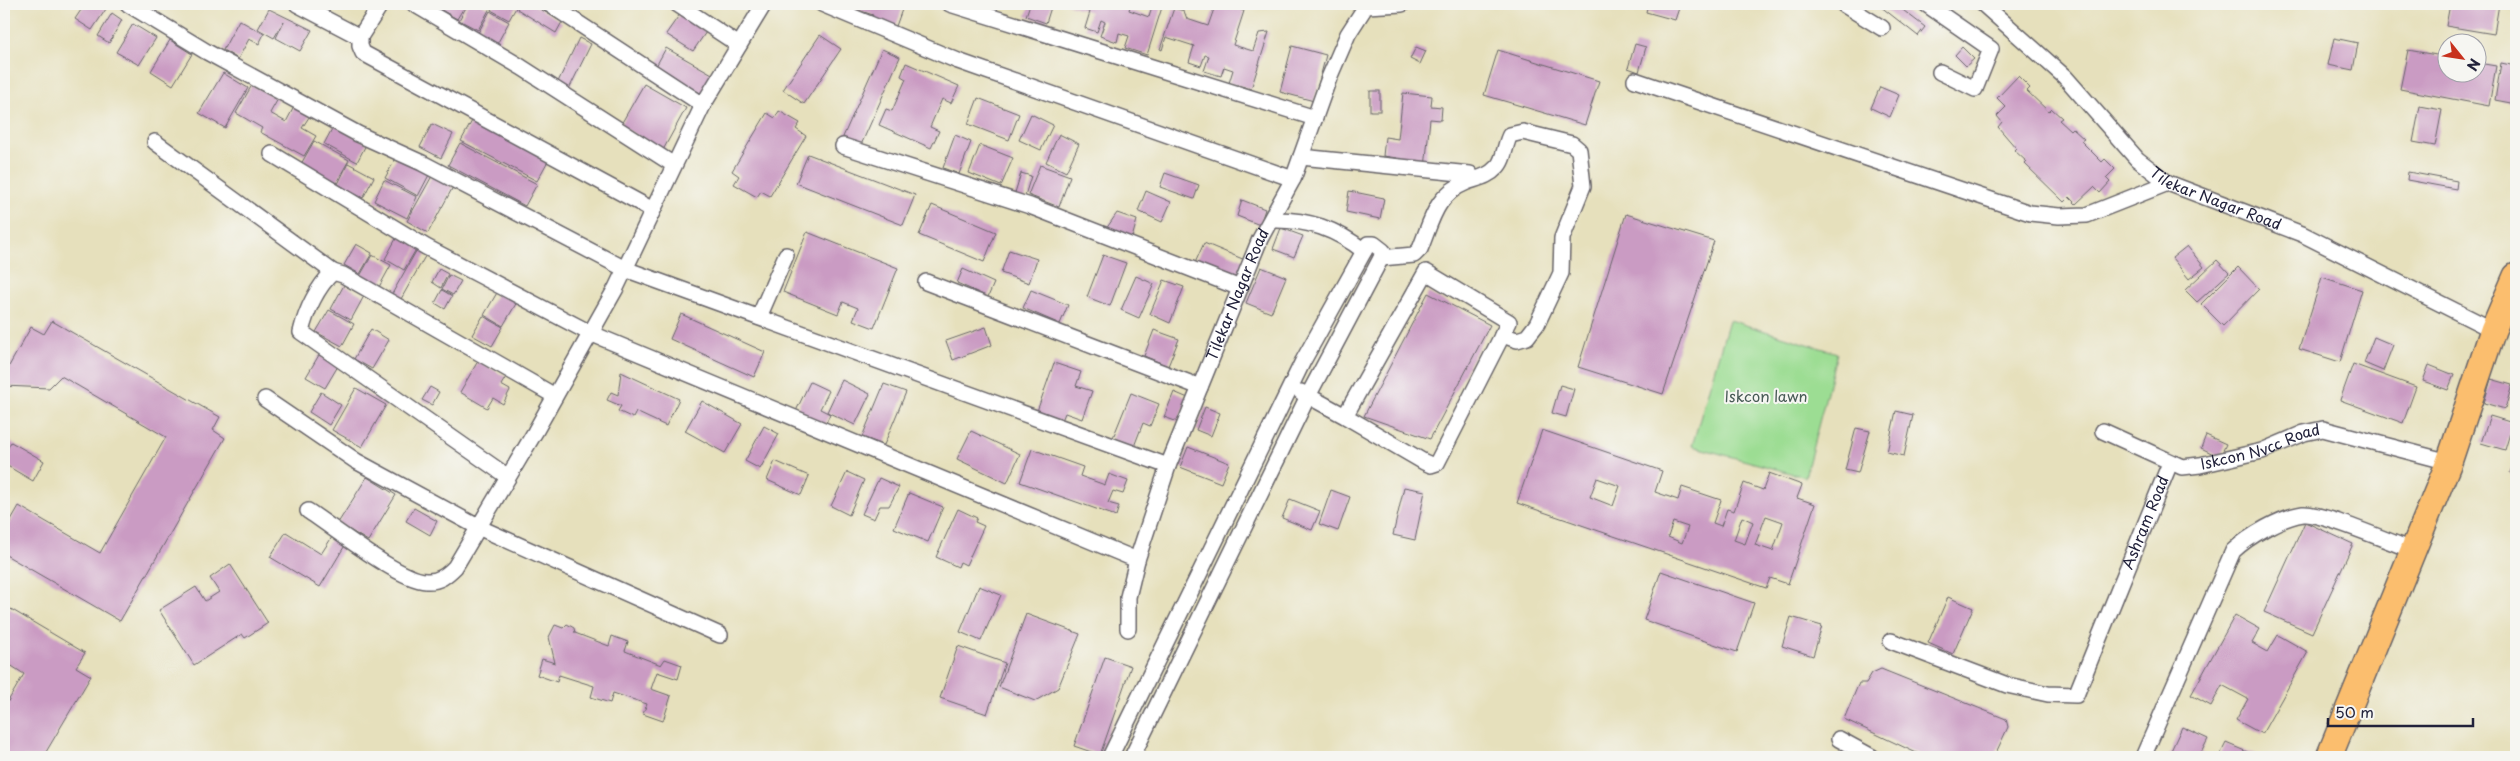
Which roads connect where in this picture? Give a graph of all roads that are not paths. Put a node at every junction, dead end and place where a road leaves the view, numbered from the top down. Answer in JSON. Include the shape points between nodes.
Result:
{"nodes":[{"id":1,"x":128,"y":4,"type":"edge"},
{"id":2,"x":297,"y":4,"type":"edge"},
{"id":3,"x":381,"y":4,"type":"edge"},
{"id":4,"x":414,"y":4,"type":"edge"},
{"id":5,"x":549,"y":4,"type":"edge"},
{"id":6,"x":677,"y":4,"type":"edge"},
{"id":7,"x":764,"y":4,"type":"edge"},
{"id":8,"x":822,"y":4,"type":"edge"},
{"id":9,"x":950,"y":4,"type":"edge"},
{"id":10,"x":1402,"y":4,"type":"edge"},
{"id":11,"x":1843,"y":4,"type":"edge"},
{"id":12,"x":1928,"y":4,"type":"edge"},
{"id":13,"x":1983,"y":4,"type":"edge"},
{"id":14,"x":1882,"y":28,"type":"dead end"},
{"id":15,"x":360,"y":37,"type":"junction"},
{"id":16,"x":739,"y":45,"type":"junction"},
{"id":17,"x":1940,"y":72,"type":"dead end"},
{"id":18,"x":1635,"y":80,"type":"dead end"},
{"id":19,"x":703,"y":104,"type":"junction"},
{"id":20,"x":1315,"y":118,"type":"junction"},
{"id":21,"x":155,"y":142,"type":"dead end"},
{"id":22,"x":843,"y":146,"type":"dead end"},
{"id":23,"x":272,"y":154,"type":"dead end"},
{"id":24,"x":1301,"y":157,"type":"junction"},
{"id":25,"x":674,"y":165,"type":"junction"},
{"id":26,"x":1470,"y":174,"type":"dead end"},
{"id":27,"x":1293,"y":179,"type":"junction"},
{"id":28,"x":2168,"y":183,"type":"junction"},
{"id":29,"x":653,"y":210,"type":"junction"},
{"id":30,"x":1272,"y":220,"type":"junction"},
{"id":31,"x":1364,"y":251,"type":"junction"},
{"id":32,"x":786,"y":255,"type":"dead end"},
{"id":33,"x":1381,"y":258,"type":"junction"},
{"id":34,"x":625,"y":269,"type":"junction"},
{"id":35,"x":333,"y":272,"type":"junction"},
{"id":36,"x":2516,"y":276,"type":"edge"},
{"id":37,"x":926,"y":282,"type":"dead end"},
{"id":38,"x":1240,"y":288,"type":"junction"},
{"id":39,"x":759,"y":317,"type":"junction"},
{"id":40,"x":2493,"y":330,"type":"junction"},
{"id":41,"x":590,"y":334,"type":"junction"},
{"id":42,"x":1502,"y":335,"type":"junction"},
{"id":43,"x":1291,"y":386,"type":"junction"},
{"id":44,"x":1200,"y":387,"type":"junction"},
{"id":45,"x":555,"y":396,"type":"junction"},
{"id":46,"x":1308,"y":396,"type":"junction"},
{"id":47,"x":265,"y":399,"type":"dead end"},
{"id":48,"x":1345,"y":416,"type":"junction"},
{"id":49,"x":2103,"y":431,"type":"dead end"},
{"id":50,"x":2449,"y":462,"type":"junction"},
{"id":51,"x":2170,"y":463,"type":"junction"},
{"id":52,"x":1168,"y":466,"type":"junction"},
{"id":53,"x":508,"y":477,"type":"junction"},
{"id":54,"x":308,"y":511,"type":"dead end"},
{"id":55,"x":478,"y":527,"type":"junction"},
{"id":56,"x":2413,"y":550,"type":"junction"},
{"id":57,"x":1137,"y":560,"type":"junction"},
{"id":58,"x":1128,"y":629,"type":"dead end"},
{"id":59,"x":720,"y":635,"type":"dead end"},
{"id":60,"x":1891,"y":641,"type":"dead end"},
{"id":61,"x":1839,"y":740,"type":"dead end"},
{"id":62,"x":1110,"y":757,"type":"edge"},
{"id":63,"x":1132,"y":757,"type":"edge"},
{"id":64,"x":1872,"y":757,"type":"edge"},
{"id":65,"x":2143,"y":757,"type":"edge"},
{"id":66,"x":2330,"y":757,"type":"edge"}],
"edges":[{"from":1,"to":34,"type":"street","via":[[207,52],[358,134],[422,163]]},
{"from":2,"to":15,"type":"street"},
{"from":3,"to":15,"type":"street"},
{"from":4,"to":25,"type":"street","via":[[521,66]]},
{"from":5,"to":19,"type":"street"},
{"from":6,"to":16,"type":"street"},
{"from":7,"to":16,"type":"street"},
{"from":8,"to":27,"type":"street","via":[[958,61]]},
{"from":9,"to":20,"type":"street"},
{"from":10,"to":20,"type":"street","name":"Tilekar Nagar Road","via":[[1366,6],[1348,34]]},
{"from":11,"to":14,"type":"street"},
{"from":12,"to":17,"type":"street","via":[[1991,49],[1974,89]]},
{"from":13,"to":28,"type":"street","name":"Tilekar Nagar Road","via":[[2065,77],[2137,159]]},
{"from":15,"to":29,"type":"street","via":[[362,53]]},
{"from":16,"to":19,"type":"street"},
{"from":18,"to":28,"type":"street","via":[[2030,213],[2087,215]]},
{"from":19,"to":25,"type":"street"},
{"from":20,"to":24,"type":"street","name":"Tilekar Nagar Road"},
{"from":21,"to":35,"type":"street"},
{"from":22,"to":38,"type":"street","via":[[1030,206]]},
{"from":23,"to":41,"type":"street","via":[[426,247]]},
{"from":24,"to":26,"type":"street"},
{"from":24,"to":27,"type":"street","name":"Tilekar Nagar Road"},
{"from":25,"to":29,"type":"street"},
{"from":27,"to":30,"type":"street","name":"Tilekar Nagar Road"},
{"from":28,"to":40,"type":"street","name":"Tilekar Nagar Road","via":[[2302,234]]},
{"from":29,"to":34,"type":"street"},
{"from":30,"to":31,"type":"street","via":[[1317,224],[1348,238]]},
{"from":30,"to":38,"type":"street","name":"Tilekar Nagar Road","via":[[1260,239]]},
{"from":31,"to":33,"type":"street","via":[[1368,244],[1374,244],[1383,251]]},
{"from":31,"to":43,"type":"street"},
{"from":32,"to":39,"type":"street"},
{"from":33,"to":42,"type":"street","via":[[1414,255],[1420,249],[1441,199],[1466,183],[1488,176],[1499,166],[1510,135],[1523,132],[1572,144],[1579,150],[1583,186],[1562,238],[1560,273],[1540,318],[1527,337],[1517,340]]},
{"from":33,"to":46,"type":"street"},
{"from":34,"to":39,"type":"street"},
{"from":34,"to":41,"type":"street"},
{"from":35,"to":45,"type":"street"},
{"from":35,"to":53,"type":"street","via":[[324,280],[302,332]]},
{"from":36,"to":40,"type":"highway"},
{"from":37,"to":44,"type":"street"},
{"from":38,"to":44,"type":"street","name":"Tilekar Nagar Road"},
{"from":39,"to":52,"type":"street"},
{"from":40,"to":50,"type":"highway"},
{"from":41,"to":45,"type":"street"},
{"from":41,"to":57,"type":"street"},
{"from":42,"to":48,"type":"street","via":[[1436,463],[1424,462]]},
{"from":42,"to":48,"type":"street","via":[[1509,322],[1426,272]]},
{"from":43,"to":46,"type":"street"},
{"from":43,"to":62,"type":"street"},
{"from":44,"to":52,"type":"street","name":"Tilekar Nagar Road"},
{"from":45,"to":53,"type":"street"},
{"from":46,"to":48,"type":"street"},
{"from":46,"to":63,"type":"street"},
{"from":47,"to":55,"type":"street","via":[[356,461]]},
{"from":49,"to":51,"type":"street","name":"Iskcon Nvcc Road"},
{"from":50,"to":51,"type":"street","name":"Iskcon Nvcc Road","via":[[2323,428],[2262,451],[2200,465],[2182,467]]},
{"from":50,"to":56,"type":"highway"},
{"from":51,"to":60,"type":"street","name":"Ashram Road","via":[[2076,695],[2048,694],[2007,685]]},
{"from":52,"to":57,"type":"street","name":"Tilekar Nagar Road"},
{"from":53,"to":55,"type":"street"},
{"from":54,"to":55,"type":"street","via":[[400,572],[425,581],[445,578]]},
{"from":55,"to":59,"type":"street"},
{"from":56,"to":65,"type":"street","via":[[2304,514],[2249,536],[2233,551]]},
{"from":56,"to":66,"type":"highway"},
{"from":57,"to":58,"type":"street","name":"Tilekar Nagar Road","via":[[1128,597]]},
{"from":61,"to":64,"type":"street"}]}
